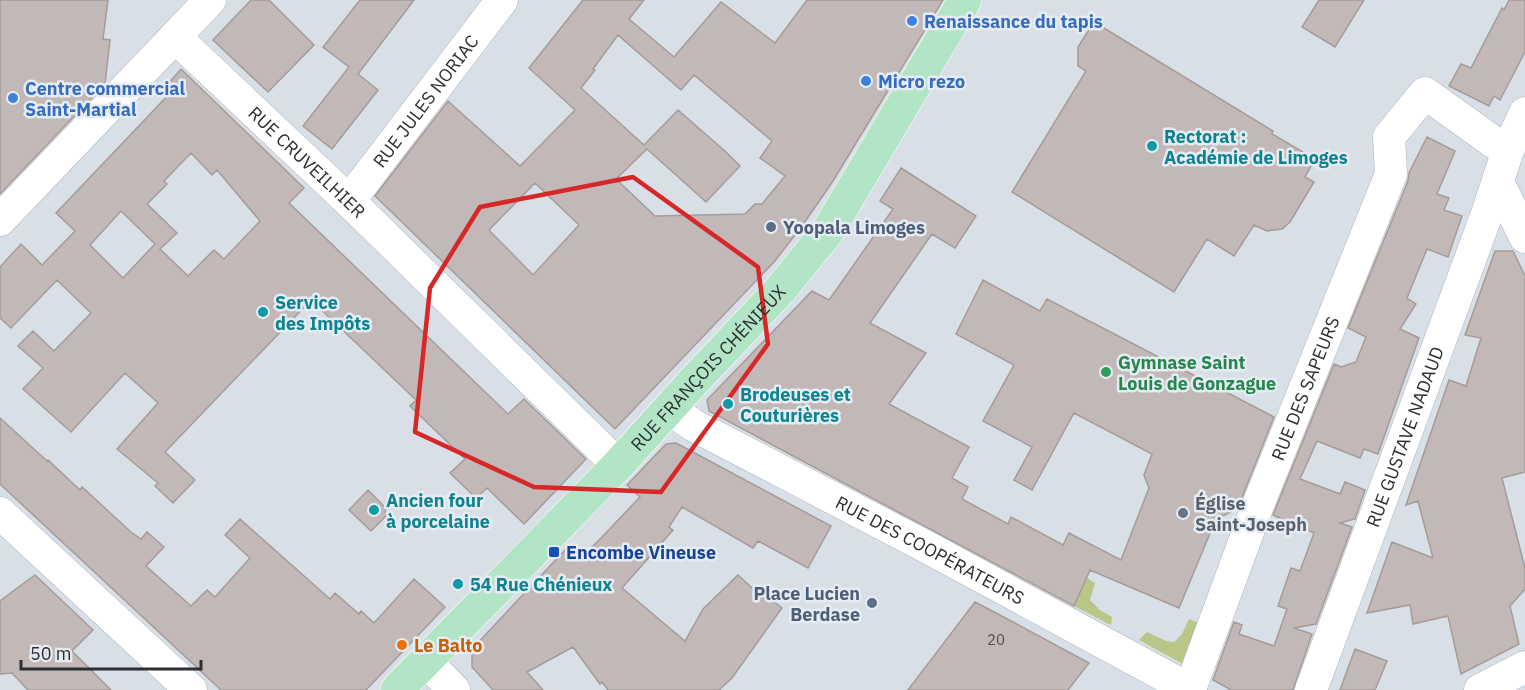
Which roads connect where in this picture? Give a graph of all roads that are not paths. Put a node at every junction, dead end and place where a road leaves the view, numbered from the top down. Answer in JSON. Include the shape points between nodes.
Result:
{"nodes":[{"id":1,"x":210,"y":0,"type":"edge"},
{"id":2,"x":502,"y":0,"type":"edge"},
{"id":3,"x":965,"y":0,"type":"edge"},
{"id":4,"x":176,"y":37,"type":"junction"},
{"id":5,"x":1525,"y":113,"type":"edge"},
{"id":6,"x":1508,"y":150,"type":"junction"},
{"id":7,"x":1498,"y":182,"type":"junction"},
{"id":8,"x":349,"y":201,"type":"junction"},
{"id":9,"x":0,"y":220,"type":"edge"},
{"id":10,"x":1525,"y":237,"type":"edge"},
{"id":11,"x":670,"y":409,"type":"junction"},
{"id":12,"x":618,"y":465,"type":"junction"},
{"id":13,"x":0,"y":513,"type":"edge"},
{"id":14,"x":426,"y":661,"type":"junction"},
{"id":15,"x":1525,"y":668,"type":"edge"},
{"id":16,"x":191,"y":690,"type":"edge"},
{"id":17,"x":397,"y":690,"type":"edge"},
{"id":18,"x":454,"y":690,"type":"edge"},
{"id":19,"x":1191,"y":690,"type":"edge"},
{"id":20,"x":1311,"y":690,"type":"edge"},
{"id":21,"x":1480,"y":690,"type":"edge"}],
"edges":[{"from":1,"to":4,"type":"street"},
{"from":2,"to":8,"type":"street","name":"RUE JULES NORIAC"},
{"from":3,"to":11,"type":"main road","name":"RUE FRANÇOIS CHÉNIEUX","via":[[828,231],[780,290]]},
{"from":4,"to":8,"type":"street","name":"RUE CRUVEILHIER"},
{"from":4,"to":9,"type":"street"},
{"from":5,"to":6,"type":"street","name":"RUE GUSTAVE NADAUD"},
{"from":6,"to":7,"type":"street","name":"RUE GUSTAVE NADAUD"},
{"from":6,"to":19,"type":"street","name":"RUE DES SAPEURS","via":[[1425,93],[1389,137],[1392,174],[1252,521]]},
{"from":7,"to":10,"type":"street"},
{"from":7,"to":20,"type":"street","name":"RUE GUSTAVE NADAUD"},
{"from":8,"to":12,"type":"street","name":"RUE CRUVEILHIER"},
{"from":11,"to":12,"type":"main road","name":"RUE FRANÇOIS CHÉNIEUX"},
{"from":11,"to":19,"type":"street","name":"RUE DES COOPÉRATEURS","via":[[693,425]]},
{"from":12,"to":14,"type":"main road","name":"RUE FRANÇOIS CHÉNIEUX"},
{"from":13,"to":16,"type":"street"},
{"from":14,"to":17,"type":"main road","name":"RUE FRANÇOIS CHÉNIEUX"},
{"from":14,"to":18,"type":"street"},
{"from":15,"to":21,"type":"street"}]}
